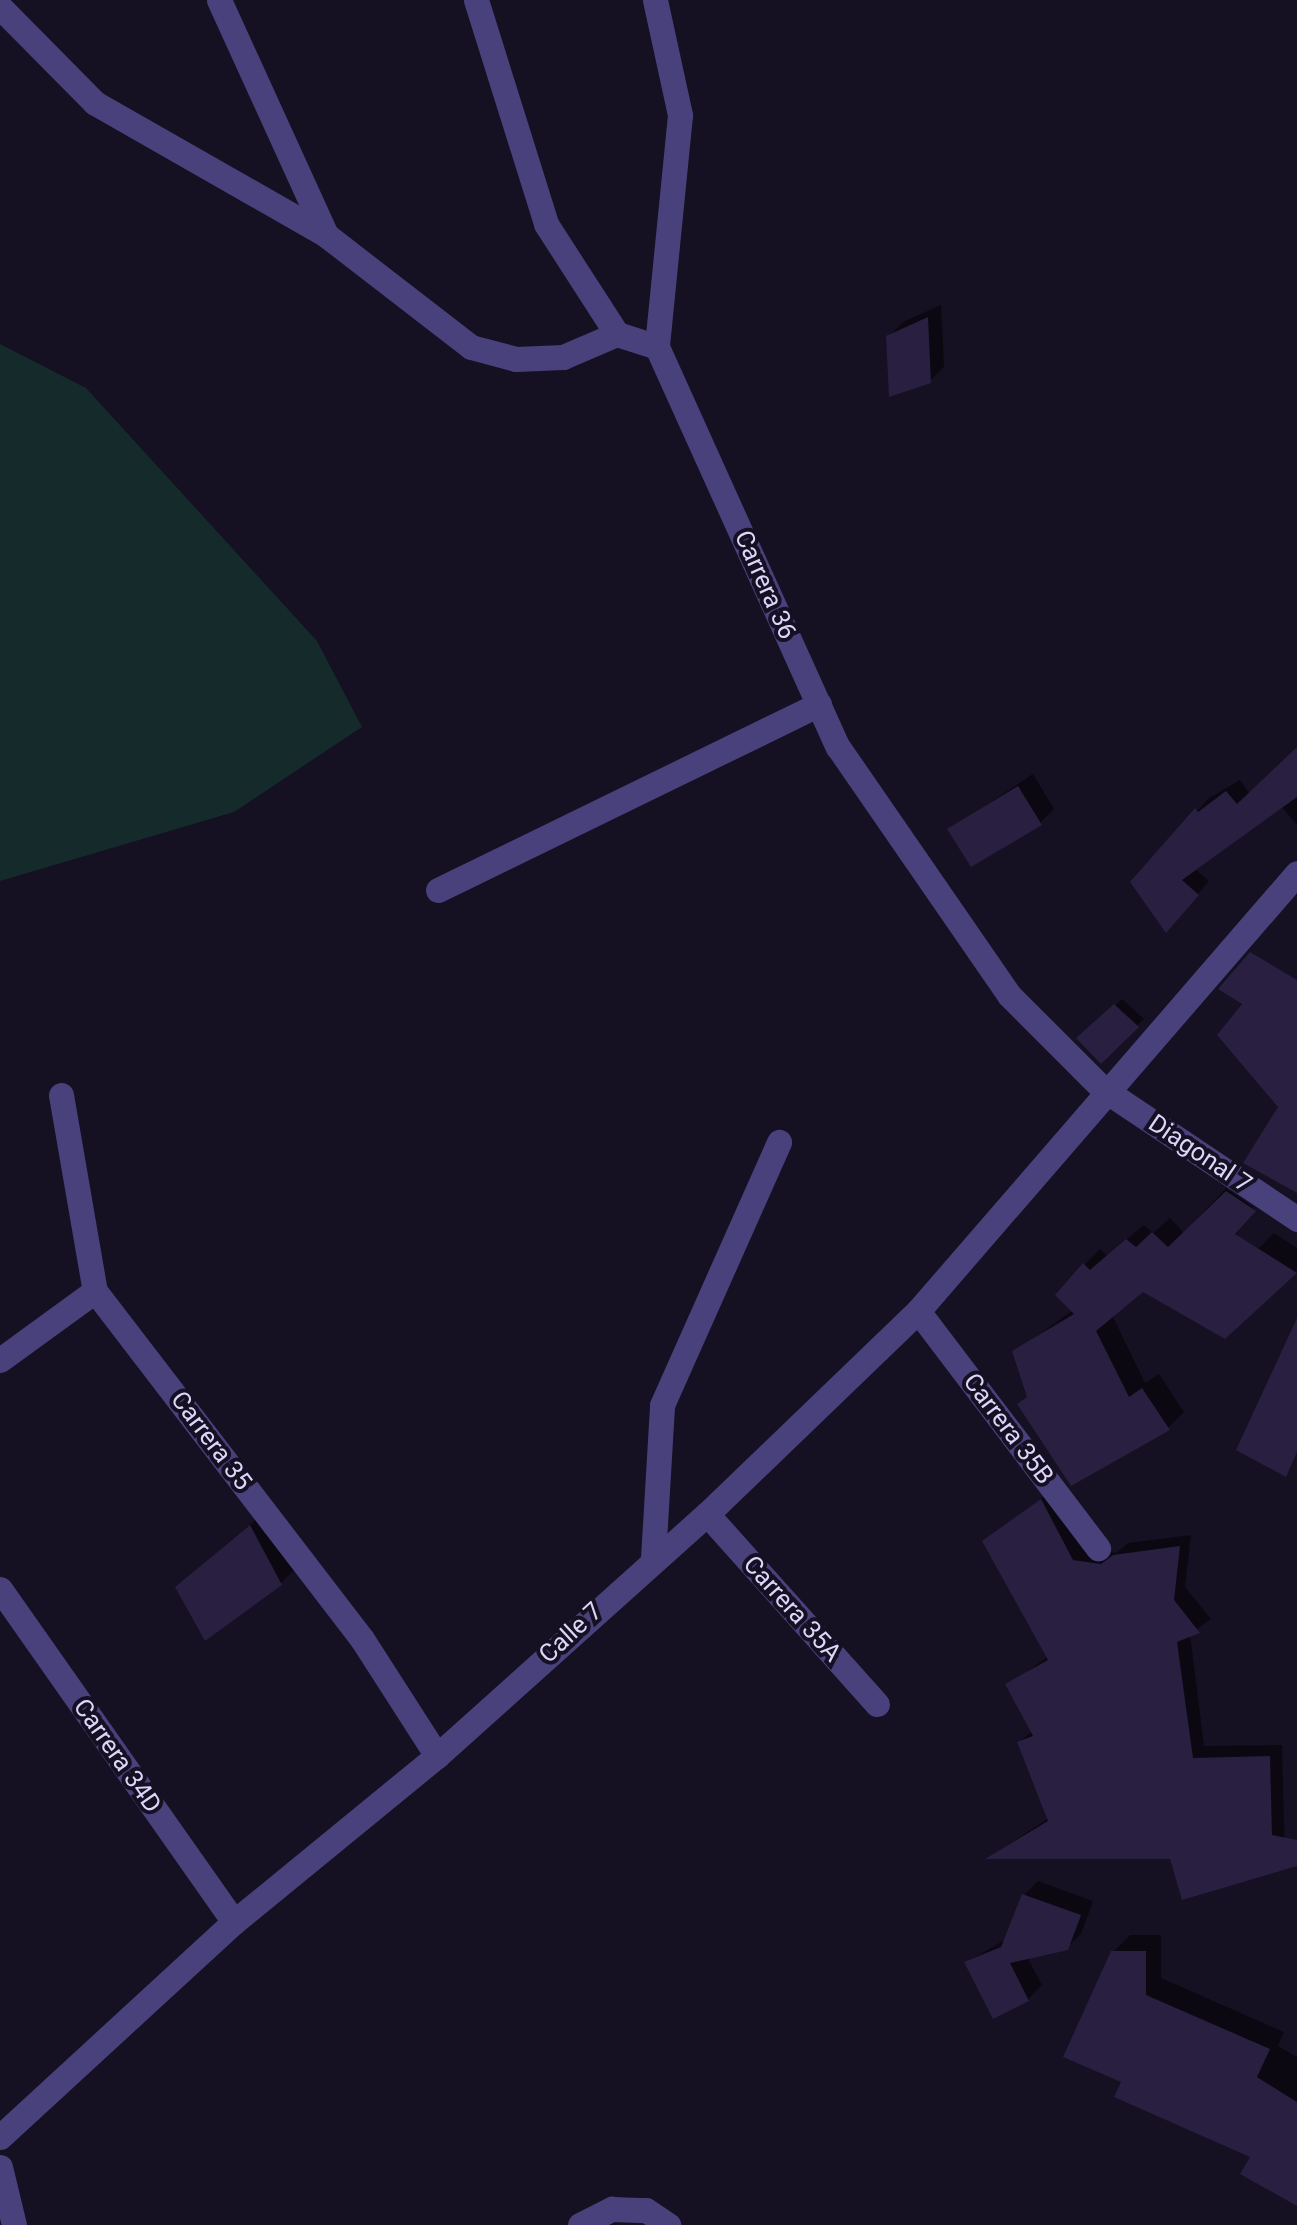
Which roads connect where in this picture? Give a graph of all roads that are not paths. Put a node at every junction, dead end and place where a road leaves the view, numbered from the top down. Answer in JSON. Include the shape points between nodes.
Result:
{"nodes":[{"id":1,"x":218,"y":0,"type":"edge"},
{"id":2,"x":476,"y":0,"type":"edge"},
{"id":3,"x":655,"y":0,"type":"edge"},
{"id":4,"x":0,"y":6,"type":"edge"},
{"id":5,"x":326,"y":235,"type":"junction"},
{"id":6,"x":616,"y":334,"type":"junction"},
{"id":7,"x":657,"y":347,"type":"junction"},
{"id":8,"x":819,"y":704,"type":"junction"},
{"id":9,"x":1297,"y":872,"type":"edge"},
{"id":10,"x":438,"y":890,"type":"dead end"},
{"id":11,"x":1103,"y":1089,"type":"junction"},
{"id":12,"x":62,"y":1095,"type":"dead end"},
{"id":13,"x":779,"y":1142,"type":"dead end"},
{"id":14,"x":1297,"y":1219,"type":"edge"},
{"id":15,"x":96,"y":1290,"type":"junction"},
{"id":16,"x":918,"y":1310,"type":"junction"},
{"id":17,"x":0,"y":1360,"type":"edge"},
{"id":18,"x":707,"y":1514,"type":"junction"},
{"id":19,"x":1098,"y":1548,"type":"dead end"},
{"id":20,"x":653,"y":1558,"type":"junction"},
{"id":21,"x":0,"y":1590,"type":"edge"},
{"id":22,"x":877,"y":1704,"type":"dead end"},
{"id":23,"x":437,"y":1756,"type":"junction"},
{"id":24,"x":234,"y":1922,"type":"junction"},
{"id":25,"x":0,"y":2137,"type":"edge"},
{"id":26,"x":0,"y":2168,"type":"edge"},
{"id":27,"x":14,"y":2225,"type":"edge"},
{"id":28,"x":580,"y":2225,"type":"edge"},
{"id":29,"x":668,"y":2225,"type":"edge"}],
"edges":[{"from":1,"to":5,"type":"street"},
{"from":2,"to":6,"type":"street","via":[[546,224]]},
{"from":3,"to":7,"type":"street","via":[[680,116]]},
{"from":4,"to":5,"type":"street","via":[[96,103]]},
{"from":5,"to":6,"type":"street","via":[[472,347],[516,360],[563,356]]},
{"from":6,"to":7,"type":"street"},
{"from":7,"to":8,"type":"street","name":"Carrera 36"},
{"from":8,"to":10,"type":"street"},
{"from":8,"to":11,"type":"street","name":"Carrera 36","via":[[838,747],[1009,995]]},
{"from":9,"to":11,"type":"street","name":"Calle 7"},
{"from":11,"to":14,"type":"street","name":"Diagonal 7"},
{"from":11,"to":16,"type":"street","name":"Calle 7"},
{"from":12,"to":15,"type":"street","name":"Carrera 35"},
{"from":13,"to":20,"type":"street","via":[[662,1404]]},
{"from":15,"to":17,"type":"street"},
{"from":15,"to":23,"type":"street","name":"Carrera 35","via":[[362,1639]]},
{"from":16,"to":18,"type":"street","name":"Calle 7"},
{"from":16,"to":19,"type":"street","name":"Carrera 35B"},
{"from":18,"to":20,"type":"street","name":"Calle 7"},
{"from":18,"to":22,"type":"street","name":"Carrera 35A"},
{"from":20,"to":23,"type":"street","name":"Calle 7"},
{"from":21,"to":24,"type":"street","name":"Carrera 34D"},
{"from":23,"to":24,"type":"street","name":"Calle 7"},
{"from":24,"to":25,"type":"street","name":"Calle 7"},
{"from":26,"to":27,"type":"street"},
{"from":28,"to":29,"type":"street","via":[[612,2209],[646,2210]]}]}
